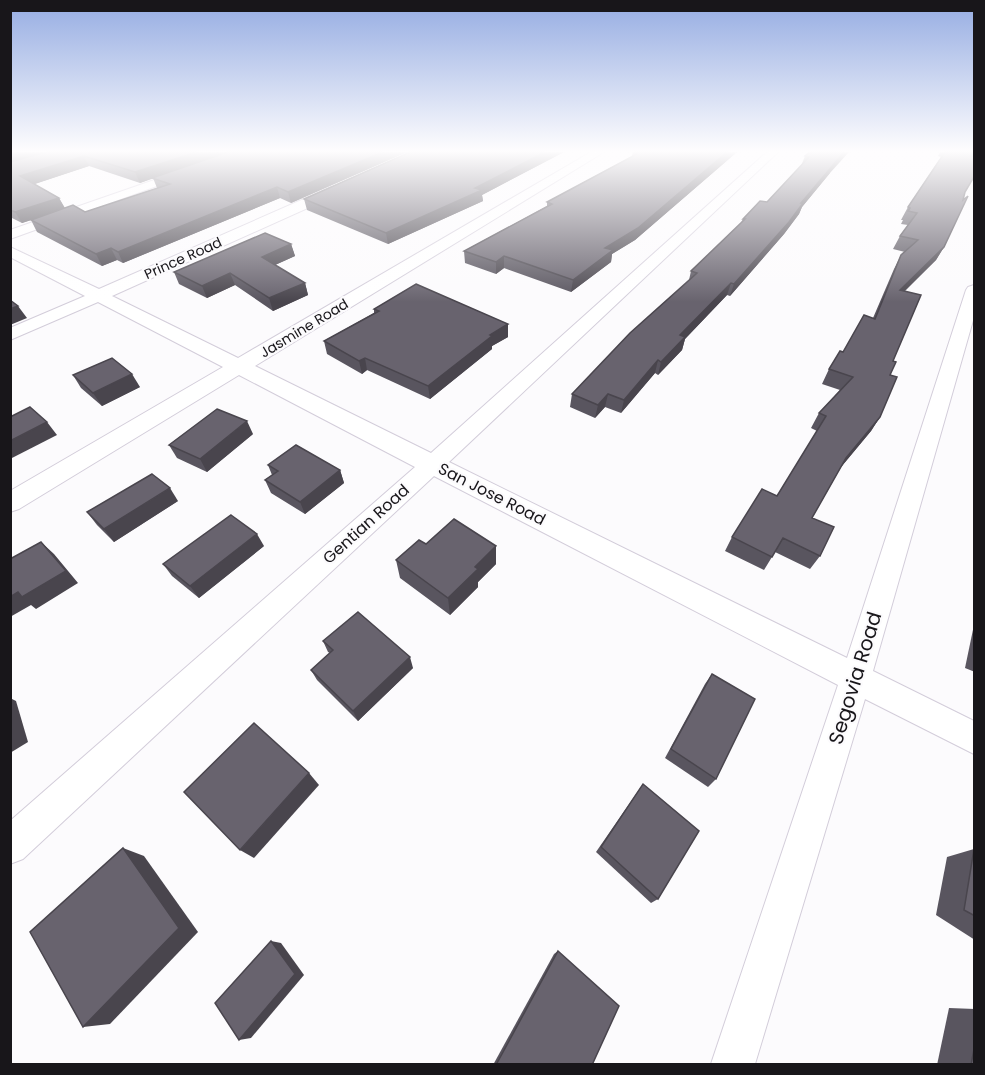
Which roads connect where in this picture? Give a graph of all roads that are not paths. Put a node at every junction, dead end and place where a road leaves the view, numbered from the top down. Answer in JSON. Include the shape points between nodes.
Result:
{"nodes":[{"id":1,"x":103,"y":202,"type":"edge"},
{"id":2,"x":308,"y":202,"type":"edge"},
{"id":3,"x":513,"y":202,"type":"edge"},
{"id":4,"x":718,"y":202,"type":"edge"},
{"id":5,"x":10,"y":235,"type":"edge"},
{"id":6,"x":10,"y":251,"type":"edge"},
{"id":7,"x":975,"y":290,"type":"edge"},
{"id":8,"x":99,"y":296,"type":"junction"},
{"id":9,"x":10,"y":335,"type":"edge"},
{"id":10,"x":239,"y":366,"type":"junction"},
{"id":11,"x":433,"y":464,"type":"junction"},
{"id":12,"x":10,"y":503,"type":"edge"},
{"id":13,"x":856,"y":678,"type":"junction"},
{"id":14,"x":975,"y":738,"type":"edge"},
{"id":15,"x":10,"y":846,"type":"edge"},
{"id":16,"x":733,"y":1065,"type":"edge"}],
"edges":[{"from":1,"to":5,"type":"street"},
{"from":2,"to":8,"type":"street","name":"Prince Road"},
{"from":3,"to":10,"type":"street","name":"Jasmine Road"},
{"from":4,"to":11,"type":"street","name":"Gentian Road"},
{"from":6,"to":8,"type":"street","name":"San Jose Road"},
{"from":7,"to":13,"type":"street","name":"Segovia Road"},
{"from":8,"to":9,"type":"street","name":"Prince Road"},
{"from":8,"to":10,"type":"street","name":"San Jose Road"},
{"from":10,"to":11,"type":"street","name":"San Jose Road"},
{"from":10,"to":12,"type":"street","name":"Jasmine Road"},
{"from":11,"to":13,"type":"street","name":"San Jose Road"},
{"from":11,"to":15,"type":"street","name":"Gentian Road"},
{"from":13,"to":14,"type":"street","name":"San Jose Road"},
{"from":13,"to":16,"type":"street","name":"Segovia Road"}]}
